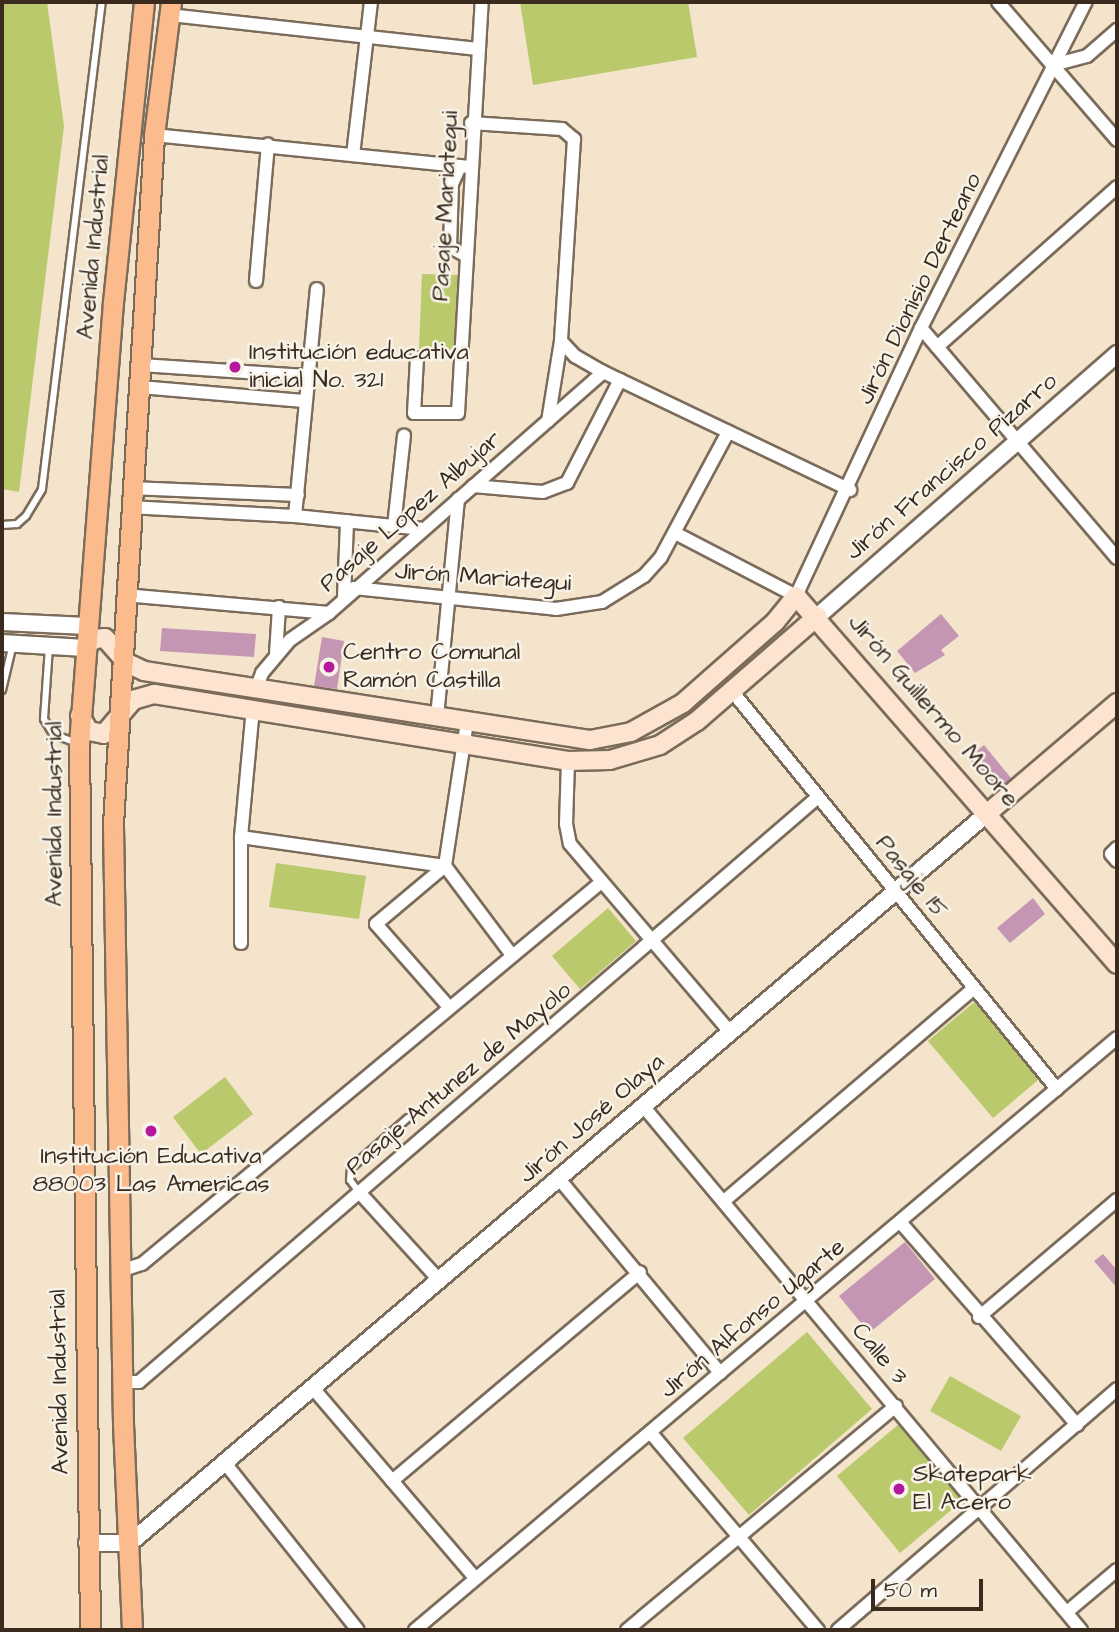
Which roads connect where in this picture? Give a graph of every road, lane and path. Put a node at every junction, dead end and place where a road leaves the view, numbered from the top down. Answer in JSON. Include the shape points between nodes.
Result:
{"nodes":[{"id":1,"x":103,"y":2,"type":"edge"},
{"id":2,"x":145,"y":2,"type":"edge"},
{"id":3,"x":371,"y":2,"type":"edge"},
{"id":4,"x":482,"y":2,"type":"edge"},
{"id":5,"x":998,"y":2,"type":"edge"},
{"id":6,"x":1086,"y":2,"type":"edge"},
{"id":7,"x":171,"y":9,"type":"edge"},
{"id":8,"x":1117,"y":30,"type":"edge"},
{"id":9,"x":366,"y":36,"type":"junction"},
{"id":10,"x":476,"y":49,"type":"junction"},
{"id":11,"x":1053,"y":65,"type":"junction"},
{"id":12,"x":471,"y":123,"type":"junction"},
{"id":13,"x":154,"y":135,"type":"junction"},
{"id":14,"x":1117,"y":140,"type":"edge"},
{"id":15,"x":268,"y":145,"type":"junction"},
{"id":16,"x":353,"y":155,"type":"junction"},
{"id":17,"x":464,"y":166,"type":"junction"},
{"id":18,"x":1117,"y":187,"type":"edge"},
{"id":19,"x":256,"y":281,"type":"dead end"},
{"id":20,"x":317,"y":289,"type":"dead end"},
{"id":21,"x":921,"y":328,"type":"junction"},
{"id":22,"x":561,"y":341,"type":"junction"},
{"id":23,"x":937,"y":347,"type":"junction"},
{"id":24,"x":1117,"y":354,"type":"edge"},
{"id":25,"x":417,"y":358,"type":"dead end"},
{"id":26,"x":141,"y":365,"type":"junction"},
{"id":27,"x":603,"y":372,"type":"junction"},
{"id":28,"x":306,"y":376,"type":"junction"},
{"id":29,"x":620,"y":380,"type":"junction"},
{"id":30,"x":140,"y":387,"type":"junction"},
{"id":31,"x":303,"y":401,"type":"junction"},
{"id":32,"x":548,"y":421,"type":"junction"},
{"id":33,"x":728,"y":432,"type":"junction"},
{"id":34,"x":404,"y":436,"type":"dead end"},
{"id":35,"x":1019,"y":440,"type":"junction"},
{"id":36,"x":473,"y":486,"type":"junction"},
{"id":37,"x":850,"y":490,"type":"junction"},
{"id":38,"x":298,"y":495,"type":"junction"},
{"id":39,"x":130,"y":497,"type":"junction"},
{"id":40,"x":458,"y":499,"type":"junction"},
{"id":41,"x":295,"y":516,"type":"junction"},
{"id":42,"x":347,"y":521,"type":"junction"},
{"id":43,"x":2,"y":525,"type":"edge"},
{"id":44,"x":394,"y":526,"type":"junction"},
{"id":45,"x":423,"y":529,"type":"junction"},
{"id":46,"x":677,"y":534,"type":"junction"},
{"id":47,"x":1117,"y":558,"type":"edge"},
{"id":48,"x":349,"y":592,"type":"junction"},
{"id":49,"x":124,"y":595,"type":"junction"},
{"id":50,"x":796,"y":596,"type":"junction"},
{"id":51,"x":451,"y":601,"type":"junction"},
{"id":52,"x":279,"y":607,"type":"junction"},
{"id":53,"x":328,"y":613,"type":"junction"},
{"id":54,"x":818,"y":616,"type":"junction"},
{"id":55,"x":2,"y":622,"type":"edge"},
{"id":56,"x":87,"y":626,"type":"junction"},
{"id":57,"x":8,"y":643,"type":"edge"},
{"id":58,"x":49,"y":646,"type":"junction"},
{"id":59,"x":85,"y":648,"type":"junction"},
{"id":60,"x":120,"y":654,"type":"junction"},
{"id":61,"x":276,"y":654,"type":"junction"},
{"id":62,"x":256,"y":689,"type":"junction"},
{"id":63,"x":2,"y":690,"type":"edge"},
{"id":64,"x":732,"y":691,"type":"junction"},
{"id":65,"x":1117,"y":703,"type":"edge"},
{"id":66,"x":253,"y":708,"type":"junction"},
{"id":67,"x":80,"y":716,"type":"junction"},
{"id":68,"x":437,"y":717,"type":"junction"},
{"id":69,"x":467,"y":722,"type":"junction"},
{"id":70,"x":116,"y":723,"type":"junction"},
{"id":71,"x":79,"y":744,"type":"junction"},
{"id":72,"x":464,"y":744,"type":"junction"},
{"id":73,"x":568,"y":761,"type":"junction"},
{"id":74,"x":818,"y":797,"type":"junction"},
{"id":75,"x":989,"y":812,"type":"junction"},
{"id":76,"x":241,"y":837,"type":"junction"},
{"id":77,"x":445,"y":866,"type":"junction"},
{"id":78,"x":600,"y":884,"type":"junction"},
{"id":79,"x":896,"y":891,"type":"junction"},
{"id":80,"x":652,"y":942,"type":"junction"},
{"id":81,"x":241,"y":943,"type":"dead end"},
{"id":82,"x":511,"y":954,"type":"junction"},
{"id":83,"x":1117,"y":964,"type":"edge"},
{"id":84,"x":974,"y":988,"type":"junction"},
{"id":85,"x":448,"y":1006,"type":"junction"},
{"id":86,"x":730,"y":1032,"type":"junction"},
{"id":87,"x":1117,"y":1038,"type":"edge"},
{"id":88,"x":1057,"y":1089,"type":"junction"},
{"id":89,"x":643,"y":1106,"type":"junction"},
{"id":90,"x":408,"y":1118,"type":"dead end"},
{"id":91,"x":560,"y":1180,"type":"junction"},
{"id":92,"x":359,"y":1192,"type":"junction"},
{"id":93,"x":1117,"y":1200,"type":"edge"},
{"id":94,"x":724,"y":1201,"type":"junction"},
{"id":95,"x":901,"y":1223,"type":"junction"},
{"id":96,"x":120,"y":1271,"type":"junction"},
{"id":97,"x":640,"y":1272,"type":"junction"},
{"id":98,"x":439,"y":1280,"type":"junction"},
{"id":99,"x":807,"y":1301,"type":"junction"},
{"id":100,"x":979,"y":1317,"type":"junction"},
{"id":101,"x":720,"y":1373,"type":"junction"},
{"id":102,"x":122,"y":1382,"type":"junction"},
{"id":103,"x":312,"y":1388,"type":"junction"},
{"id":104,"x":1117,"y":1389,"type":"edge"},
{"id":105,"x":896,"y":1406,"type":"junction"},
{"id":106,"x":1077,"y":1426,"type":"junction"},
{"id":107,"x":650,"y":1432,"type":"junction"},
{"id":108,"x":225,"y":1463,"type":"junction"},
{"id":109,"x":392,"y":1481,"type":"junction"},
{"id":110,"x":982,"y":1507,"type":"junction"},
{"id":111,"x":739,"y":1537,"type":"junction"},
{"id":112,"x":130,"y":1543,"type":"junction"},
{"id":113,"x":87,"y":1544,"type":"junction"},
{"id":114,"x":1117,"y":1570,"type":"edge"},
{"id":115,"x":475,"y":1578,"type":"junction"},
{"id":116,"x":1067,"y":1612,"type":"junction"},
{"id":117,"x":90,"y":1630,"type":"edge"},
{"id":118,"x":132,"y":1630,"type":"edge"},
{"id":119,"x":358,"y":1630,"type":"edge"},
{"id":120,"x":415,"y":1630,"type":"edge"},
{"id":121,"x":627,"y":1630,"type":"edge"},
{"id":122,"x":818,"y":1630,"type":"edge"},
{"id":123,"x":838,"y":1630,"type":"edge"},
{"id":124,"x":1081,"y":1630,"type":"edge"}],
"edges":[{"from":1,"to":43,"type":"lane","via":[[42,489],[26,516],[17,524]]},
{"from":2,"to":56,"type":"main road","name":"Avenida Industrial","via":[[128,134]]},
{"from":3,"to":9,"type":"street"},
{"from":4,"to":10,"type":"street","name":"Pasaje Mariategui"},
{"from":5,"to":11,"type":"street"},
{"from":6,"to":11,"type":"street","name":"Jirón Dionisio Derteano"},
{"from":7,"to":9,"type":"street"},
{"from":7,"to":13,"type":"main road"},
{"from":8,"to":11,"type":"street","via":[[1087,56]]},
{"from":9,"to":10,"type":"street"},
{"from":9,"to":16,"type":"street"},
{"from":10,"to":12,"type":"street","name":"Pasaje Mariategui"},
{"from":11,"to":14,"type":"street"},
{"from":11,"to":21,"type":"street","name":"Jirón Dionisio Derteano"},
{"from":12,"to":17,"type":"street","name":"Pasaje Mariategui"},
{"from":12,"to":22,"type":"street","via":[[562,129],[574,139]]},
{"from":13,"to":15,"type":"street"},
{"from":13,"to":26,"type":"main road"},
{"from":15,"to":16,"type":"street"},
{"from":15,"to":19,"type":"street"},
{"from":16,"to":17,"type":"street"},
{"from":17,"to":25,"type":"street","name":"Pasaje Mariategui","via":[[465,255],[457,413],[414,413]]},
{"from":18,"to":23,"type":"street"},
{"from":20,"to":28,"type":"street"},
{"from":21,"to":23,"type":"street"},
{"from":21,"to":37,"type":"street","name":"Jirón Dionisio Derteano"},
{"from":22,"to":27,"type":"street","via":[[575,356]]},
{"from":22,"to":32,"type":"street"},
{"from":23,"to":35,"type":"street"},
{"from":24,"to":35,"type":"street","name":"Jirón Francisco Pizarro"},
{"from":26,"to":28,"type":"street"},
{"from":26,"to":30,"type":"main road"},
{"from":27,"to":29,"type":"street"},
{"from":27,"to":32,"type":"street","name":"Pasaje Lopez Albujar"},
{"from":28,"to":31,"type":"street"},
{"from":29,"to":33,"type":"street"},
{"from":29,"to":36,"type":"street","via":[[567,484],[543,492]]},
{"from":30,"to":31,"type":"street"},
{"from":30,"to":39,"type":"main road"},
{"from":31,"to":38,"type":"street"},
{"from":32,"to":36,"type":"street","name":"Pasaje Lopez Albujar"},
{"from":33,"to":37,"type":"street"},
{"from":33,"to":46,"type":"street","name":"Jirón Mariategui"},
{"from":34,"to":44,"type":"street"},
{"from":35,"to":47,"type":"street"},
{"from":35,"to":54,"type":"street","name":"Jirón Francisco Pizarro"},
{"from":36,"to":40,"type":"street","name":"Pasaje Lopez Albujar"},
{"from":37,"to":50,"type":"street","name":"Jirón Dionisio Derteano"},
{"from":38,"to":39,"type":"street"},
{"from":38,"to":41,"type":"street"},
{"from":39,"to":41,"type":"street"},
{"from":39,"to":49,"type":"main road"},
{"from":40,"to":45,"type":"street","name":"Pasaje Lopez Albujar"},
{"from":40,"to":51,"type":"street"},
{"from":41,"to":42,"type":"street"},
{"from":42,"to":44,"type":"street"},
{"from":42,"to":48,"type":"street"},
{"from":44,"to":45,"type":"street"},
{"from":45,"to":48,"type":"street","name":"Pasaje Lopez Albujar"},
{"from":46,"to":50,"type":"street","name":"Jirón Guillermo Moore"},
{"from":46,"to":51,"type":"street","name":"Jirón Mariategui","via":[[644,576],[602,603],[556,609]]},
{"from":48,"to":51,"type":"street","name":"Jirón Mariategui"},
{"from":48,"to":53,"type":"street","name":"Pasaje Lopez Albujar"},
{"from":49,"to":52,"type":"street"},
{"from":49,"to":60,"type":"main road"},
{"from":50,"to":54,"type":"main road","name":"Jirón Guillermo Moore"},
{"from":50,"to":69,"type":"main road","via":[[775,622],[683,703],[631,732],[590,740]]},
{"from":51,"to":68,"type":"street"},
{"from":52,"to":53,"type":"street"},
{"from":52,"to":61,"type":"street"},
{"from":53,"to":61,"type":"street","name":"Pasaje Lopez Albujar"},
{"from":54,"to":64,"type":"main road"},
{"from":54,"to":75,"type":"main road","name":"Jirón Guillermo Moore"},
{"from":55,"to":56,"type":"street"},
{"from":56,"to":59,"type":"main road","name":"Avenida Industrial"},
{"from":57,"to":58,"type":"street"},
{"from":57,"to":63,"type":"lane"},
{"from":58,"to":59,"type":"street"},
{"from":58,"to":71,"type":"lane","via":[[44,719],[52,734]]},
{"from":59,"to":60,"type":"main road","via":[[94,639],[105,638]]},
{"from":59,"to":67,"type":"main road","name":"Avenida Industrial"},
{"from":60,"to":62,"type":"main road","via":[[144,671]]},
{"from":60,"to":70,"type":"main road"},
{"from":61,"to":62,"type":"street","name":"Pasaje Lopez Albujar"},
{"from":62,"to":68,"type":"main road"},
{"from":64,"to":73,"type":"main road","via":[[660,745],[610,760]]},
{"from":64,"to":74,"type":"street","name":"Pasaje 15"},
{"from":65,"to":75,"type":"main road","name":"Jirón José Olaya"},
{"from":66,"to":70,"type":"main road","via":[[154,694],[133,700]]},
{"from":66,"to":72,"type":"main road"},
{"from":66,"to":76,"type":"street"},
{"from":67,"to":70,"type":"main road","via":[[93,733],[104,734]]},
{"from":67,"to":71,"type":"main road","name":"Avenida Industrial"},
{"from":68,"to":69,"type":"main road"},
{"from":69,"to":72,"type":"street"},
{"from":70,"to":96,"type":"main road","via":[[113,824]]},
{"from":71,"to":113,"type":"main road","name":"Avenida Industrial"},
{"from":72,"to":73,"type":"main road"},
{"from":72,"to":77,"type":"street"},
{"from":73,"to":78,"type":"street","via":[[566,835]]},
{"from":74,"to":79,"type":"street","name":"Pasaje 15"},
{"from":74,"to":80,"type":"street","name":"Pasaje Antunez de Mayolo"},
{"from":75,"to":79,"type":"street","name":"Jirón José Olaya"},
{"from":75,"to":83,"type":"main road","name":"Jirón Guillermo Moore"},
{"from":76,"to":77,"type":"street"},
{"from":76,"to":81,"type":"street"},
{"from":77,"to":82,"type":"street"},
{"from":77,"to":85,"type":"street","via":[[376,924]]},
{"from":78,"to":80,"type":"street"},
{"from":78,"to":82,"type":"street"},
{"from":79,"to":84,"type":"street","name":"Pasaje 15"},
{"from":79,"to":86,"type":"street","name":"Jirón José Olaya"},
{"from":80,"to":86,"type":"street"},
{"from":80,"to":92,"type":"street","name":"Pasaje Antunez de Mayolo"},
{"from":82,"to":85,"type":"street"},
{"from":84,"to":88,"type":"street","name":"Pasaje 15"},
{"from":84,"to":94,"type":"street"},
{"from":85,"to":96,"type":"street","via":[[142,1264]]},
{"from":86,"to":89,"type":"street","name":"Jirón José Olaya"},
{"from":87,"to":88,"type":"street","name":"Jirón Alfonso Ugarte"},
{"from":88,"to":95,"type":"street","name":"Jirón Alfonso Ugarte"},
{"from":89,"to":91,"type":"street","name":"Jirón José Olaya"},
{"from":89,"to":94,"type":"street","name":"Calle 3"},
{"from":90,"to":92,"type":"lane","via":[[351,1168],[350,1180]]},
{"from":91,"to":97,"type":"street"},
{"from":91,"to":98,"type":"street","name":"Jirón José Olaya"},
{"from":92,"to":98,"type":"street"},
{"from":92,"to":102,"type":"street","name":"Pasaje Antunez de Mayolo","via":[[139,1382]]},
{"from":93,"to":100,"type":"street"},
{"from":94,"to":99,"type":"street","name":"Calle 3"},
{"from":95,"to":99,"type":"street","name":"Jirón Alfonso Ugarte"},
{"from":95,"to":100,"type":"street"},
{"from":96,"to":102,"type":"main road"},
{"from":97,"to":101,"type":"street"},
{"from":97,"to":109,"type":"street"},
{"from":98,"to":103,"type":"street","name":"Jirón José Olaya"},
{"from":99,"to":101,"type":"street","name":"Jirón Alfonso Ugarte"},
{"from":99,"to":105,"type":"street","name":"Calle 3"},
{"from":100,"to":106,"type":"street"},
{"from":101,"to":107,"type":"street","name":"Jirón Alfonso Ugarte"},
{"from":102,"to":112,"type":"main road"},
{"from":103,"to":108,"type":"street","name":"Jirón José Olaya"},
{"from":103,"to":109,"type":"street"},
{"from":104,"to":106,"type":"street"},
{"from":105,"to":110,"type":"street","name":"Calle 3"},
{"from":105,"to":111,"type":"street"},
{"from":106,"to":110,"type":"street"},
{"from":107,"to":111,"type":"street"},
{"from":107,"to":115,"type":"street","name":"Jirón Alfonso Ugarte"},
{"from":108,"to":112,"type":"street","name":"Jirón José Olaya"},
{"from":108,"to":119,"type":"street"},
{"from":109,"to":115,"type":"street"},
{"from":110,"to":116,"type":"street","name":"Calle 3"},
{"from":110,"to":123,"type":"street"},
{"from":111,"to":121,"type":"street"},
{"from":111,"to":122,"type":"street"},
{"from":112,"to":113,"type":"street"},
{"from":112,"to":118,"type":"main road"},
{"from":113,"to":117,"type":"main road","name":"Avenida Industrial"},
{"from":114,"to":116,"type":"street"},
{"from":115,"to":120,"type":"street","name":"Jirón Alfonso Ugarte"},
{"from":116,"to":124,"type":"street","name":"Calle 3"}]}
